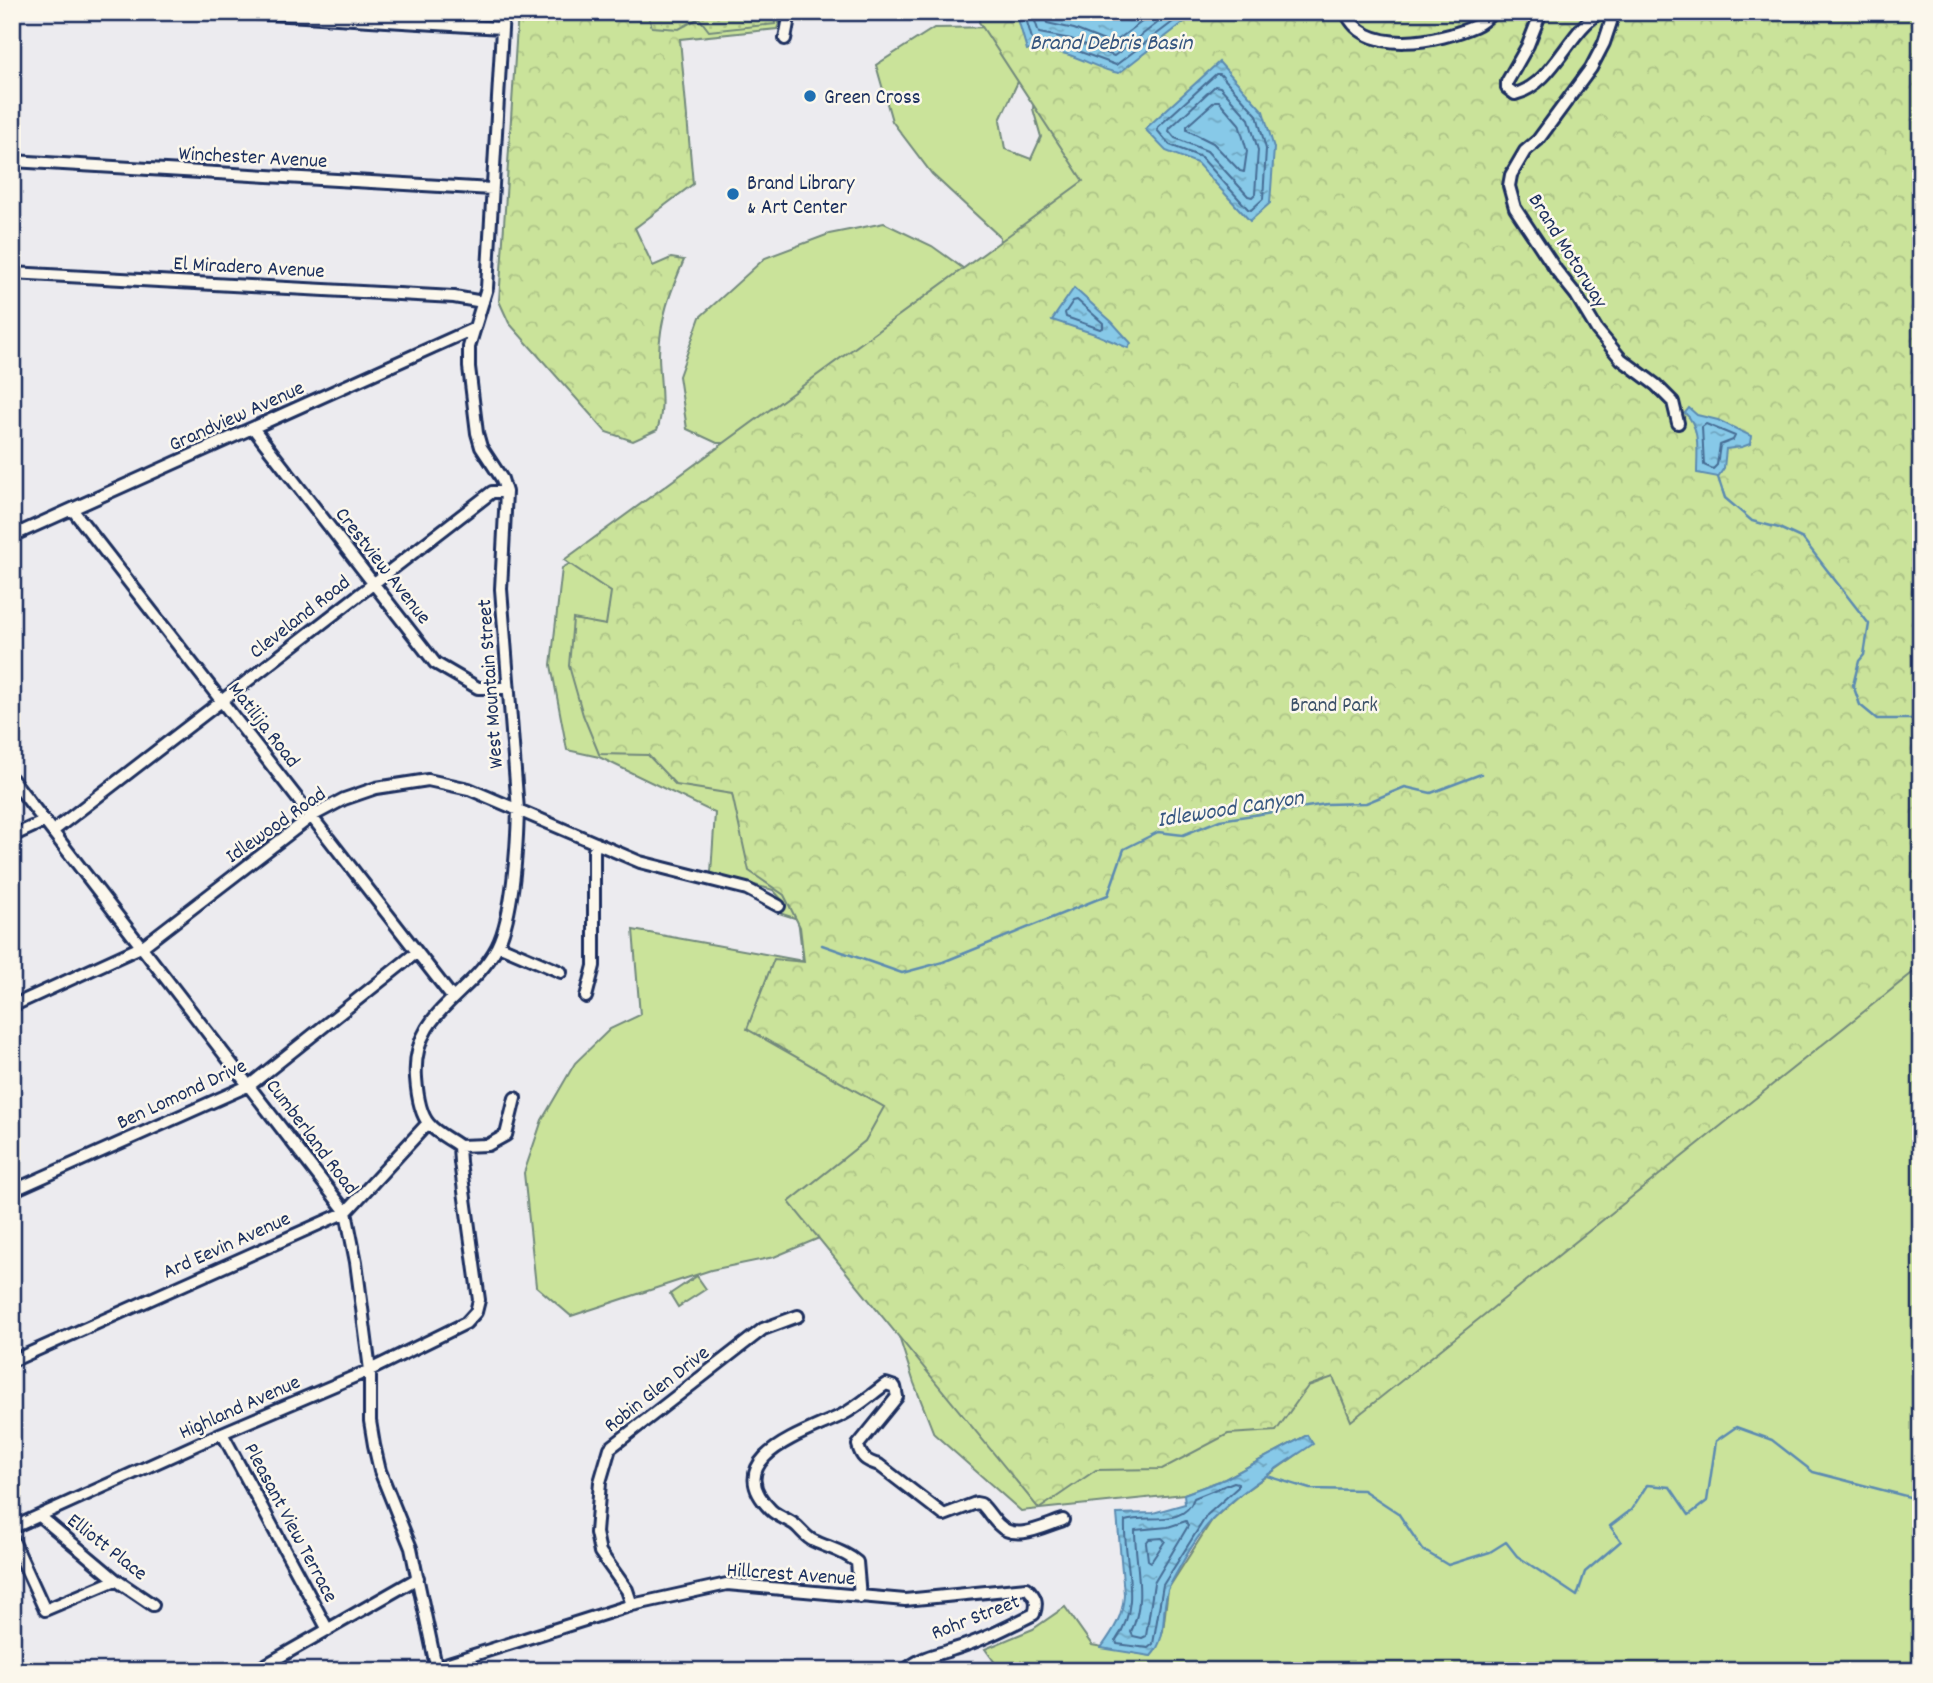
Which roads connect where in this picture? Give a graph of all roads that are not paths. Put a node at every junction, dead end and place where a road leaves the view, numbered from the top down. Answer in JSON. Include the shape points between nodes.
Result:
{"nodes":[{"id":1,"x":238,"y":12,"type":"edge"},
{"id":2,"x":502,"y":12,"type":"edge"},
{"id":3,"x":790,"y":12,"type":"edge"},
{"id":4,"x":1346,"y":12,"type":"edge"},
{"id":5,"x":1493,"y":12,"type":"edge"},
{"id":6,"x":1541,"y":12,"type":"edge"},
{"id":7,"x":1600,"y":12,"type":"edge"},
{"id":8,"x":1605,"y":12,"type":"edge"},
{"id":9,"x":502,"y":28,"type":"junction"},
{"id":10,"x":785,"y":39,"type":"dead end"},
{"id":11,"x":12,"y":161,"type":"edge"},
{"id":12,"x":492,"y":190,"type":"junction"},
{"id":13,"x":12,"y":273,"type":"edge"},
{"id":14,"x":483,"y":302,"type":"junction"},
{"id":15,"x":475,"y":328,"type":"junction"},
{"id":16,"x":1678,"y":424,"type":"dead end"},
{"id":17,"x":253,"y":428,"type":"junction"},
{"id":18,"x":506,"y":492,"type":"junction"},
{"id":19,"x":72,"y":509,"type":"junction"},
{"id":20,"x":12,"y":536,"type":"edge"},
{"id":21,"x":372,"y":583,"type":"junction"},
{"id":22,"x":508,"y":688,"type":"junction"},
{"id":23,"x":222,"y":700,"type":"junction"},
{"id":24,"x":12,"y":779,"type":"edge"},
{"id":25,"x":518,"y":810,"type":"junction"},
{"id":26,"x":312,"y":816,"type":"junction"},
{"id":27,"x":45,"y":821,"type":"junction"},
{"id":28,"x":53,"y":831,"type":"junction"},
{"id":29,"x":12,"y":836,"type":"edge"},
{"id":30,"x":596,"y":843,"type":"junction"},
{"id":31,"x":779,"y":906,"type":"dead end"},
{"id":32,"x":498,"y":945,"type":"junction"},
{"id":33,"x":143,"y":946,"type":"junction"},
{"id":34,"x":417,"y":952,"type":"junction"},
{"id":35,"x":561,"y":972,"type":"dead end"},
{"id":36,"x":586,"y":997,"type":"dead end"},
{"id":37,"x":452,"y":998,"type":"junction"},
{"id":38,"x":12,"y":1006,"type":"edge"},
{"id":39,"x":250,"y":1085,"type":"junction"},
{"id":40,"x":515,"y":1098,"type":"dead end"},
{"id":41,"x":428,"y":1124,"type":"junction"},
{"id":42,"x":459,"y":1146,"type":"junction"},
{"id":43,"x":12,"y":1191,"type":"edge"},
{"id":44,"x":346,"y":1212,"type":"junction"},
{"id":45,"x":798,"y":1316,"type":"dead end"},
{"id":46,"x":12,"y":1361,"type":"edge"},
{"id":47,"x":370,"y":1370,"type":"junction"},
{"id":48,"x":222,"y":1433,"type":"junction"},
{"id":49,"x":41,"y":1517,"type":"junction"},
{"id":50,"x":1063,"y":1520,"type":"dead end"},
{"id":51,"x":12,"y":1528,"type":"edge"},
{"id":52,"x":12,"y":1538,"type":"edge"},
{"id":53,"x":418,"y":1578,"type":"junction"},
{"id":54,"x":116,"y":1580,"type":"junction"},
{"id":55,"x":1027,"y":1588,"type":"joint"},
{"id":56,"x":860,"y":1597,"type":"junction"},
{"id":57,"x":153,"y":1605,"type":"dead end"},
{"id":58,"x":632,"y":1605,"type":"junction"},
{"id":59,"x":328,"y":1630,"type":"junction"},
{"id":60,"x":437,"y":1669,"type":"edge"},
{"id":61,"x":255,"y":1671,"type":"edge"},
{"id":62,"x":904,"y":1671,"type":"edge"}],
"edges":[{"from":1,"to":9,"type":"street"},
{"from":2,"to":9,"type":"street","name":"West Mountain Street"},
{"from":3,"to":10,"type":"street"},
{"from":4,"to":5,"type":"street","via":[[1349,21],[1373,37],[1395,43],[1456,32],[1478,25]]},
{"from":6,"to":7,"type":"street","via":[[1507,82],[1515,94],[1539,81]]},
{"from":8,"to":16,"type":"street","name":"Brand Motorway","via":[[1611,22],[1591,68],[1525,151],[1510,186],[1516,208],[1597,330],[1621,359],[1673,401]]},
{"from":9,"to":12,"type":"street","name":"West Mountain Street"},
{"from":11,"to":12,"type":"street","name":"Winchester Avenue"},
{"from":12,"to":14,"type":"street","name":"West Mountain Street"},
{"from":13,"to":14,"type":"street","name":"El Miradero Avenue"},
{"from":14,"to":15,"type":"street","name":"West Mountain Street"},
{"from":15,"to":17,"type":"street","name":"Grandview Avenue"},
{"from":15,"to":18,"type":"street","name":"West Mountain Street","via":[[469,366],[477,433]]},
{"from":17,"to":19,"type":"street","name":"Grandview Avenue"},
{"from":17,"to":21,"type":"street","name":"Crestview Avenue"},
{"from":18,"to":21,"type":"street","name":"Cleveland Road","via":[[492,492]]},
{"from":18,"to":22,"type":"street","name":"West Mountain Street","via":[[501,589]]},
{"from":19,"to":20,"type":"street","name":"Grandview Avenue"},
{"from":19,"to":23,"type":"street","name":"Matilija Road"},
{"from":21,"to":22,"type":"street","name":"Crestview Avenue","via":[[435,663],[478,688]]},
{"from":21,"to":23,"type":"street","name":"Cleveland Road"},
{"from":22,"to":25,"type":"street","name":"West Mountain Street"},
{"from":23,"to":26,"type":"street","name":"Matilija Road"},
{"from":23,"to":28,"type":"street","name":"Cleveland Road"},
{"from":24,"to":27,"type":"street","name":"Cumberland Road"},
{"from":25,"to":26,"type":"street","name":"Idlewood Road","via":[[469,789],[428,780],[376,788]]},
{"from":25,"to":30,"type":"street","name":"Idlewood Road"},
{"from":25,"to":32,"type":"street","name":"West Mountain Street","via":[[509,905]]},
{"from":26,"to":33,"type":"street","name":"Idlewood Road"},
{"from":26,"to":34,"type":"street","name":"Matilija Road"},
{"from":27,"to":28,"type":"street","name":"Cumberland Road"},
{"from":27,"to":29,"type":"street"},
{"from":28,"to":33,"type":"street","name":"Cumberland Road"},
{"from":30,"to":31,"type":"street","name":"Idlewood Road","via":[[640,862],[747,889]]},
{"from":30,"to":36,"type":"street","via":[[594,966]]},
{"from":32,"to":35,"type":"street"},
{"from":32,"to":37,"type":"street","name":"West Mountain Street"},
{"from":33,"to":38,"type":"street","name":"Idlewood Road"},
{"from":33,"to":39,"type":"street","name":"Cumberland Road"},
{"from":34,"to":37,"type":"street","name":"Matilija Road"},
{"from":34,"to":39,"type":"street","name":"Ben Lomond Drive"},
{"from":37,"to":41,"type":"street","name":"West Mountain Street","via":[[424,1031],[415,1061],[417,1092]]},
{"from":39,"to":43,"type":"street","name":"Ben Lomond Drive"},
{"from":39,"to":44,"type":"street","name":"Cumberland Road"},
{"from":40,"to":42,"type":"street","via":[[506,1135],[488,1145]]},
{"from":41,"to":42,"type":"street"},
{"from":41,"to":44,"type":"street","name":"Ard Eevin Avenue"},
{"from":42,"to":47,"type":"street","name":"Highland Avenue","via":[[479,1300],[476,1312],[466,1323]]},
{"from":44,"to":46,"type":"street","name":"Ard Eevin Avenue"},
{"from":44,"to":47,"type":"street","name":"Cumberland Road"},
{"from":45,"to":58,"type":"street","name":"Robin Glen Drive","via":[[763,1329],[610,1448],[600,1482],[596,1533],[600,1552]]},
{"from":47,"to":48,"type":"street","name":"Highland Avenue"},
{"from":47,"to":53,"type":"street","name":"Cumberland Road","via":[[374,1446]]},
{"from":48,"to":49,"type":"street","name":"Highland Avenue"},
{"from":48,"to":59,"type":"street","name":"Pleasant View Terrace"},
{"from":49,"to":51,"type":"street","name":"Highland Avenue"},
{"from":49,"to":54,"type":"street","name":"Elliott Place"},
{"from":50,"to":56,"type":"street","via":[[1029,1532],[1009,1533],[981,1504],[944,1515],[879,1465],[868,1462],[858,1445],[897,1396],[895,1387],[886,1384],[845,1414],[774,1447],[757,1466],[755,1480],[772,1512],[811,1540],[857,1562]]},
{"from":52,"to":54,"type":"street","via":[[45,1610]]},
{"from":53,"to":59,"type":"street"},
{"from":53,"to":60,"type":"street","name":"Cumberland Road"},
{"from":54,"to":57,"type":"street","name":"Elliott Place"},
{"from":55,"to":56,"type":"street","name":"Hillcrest Avenue","via":[[905,1601]]},
{"from":55,"to":62,"type":"street","name":"Rohr Street","via":[[1035,1597],[1034,1614],[954,1649],[930,1654]]},
{"from":56,"to":58,"type":"street","name":"Hillcrest Avenue","via":[[727,1584]]},
{"from":58,"to":60,"type":"street","name":"Hillcrest Avenue"},
{"from":59,"to":61,"type":"street"}]}
